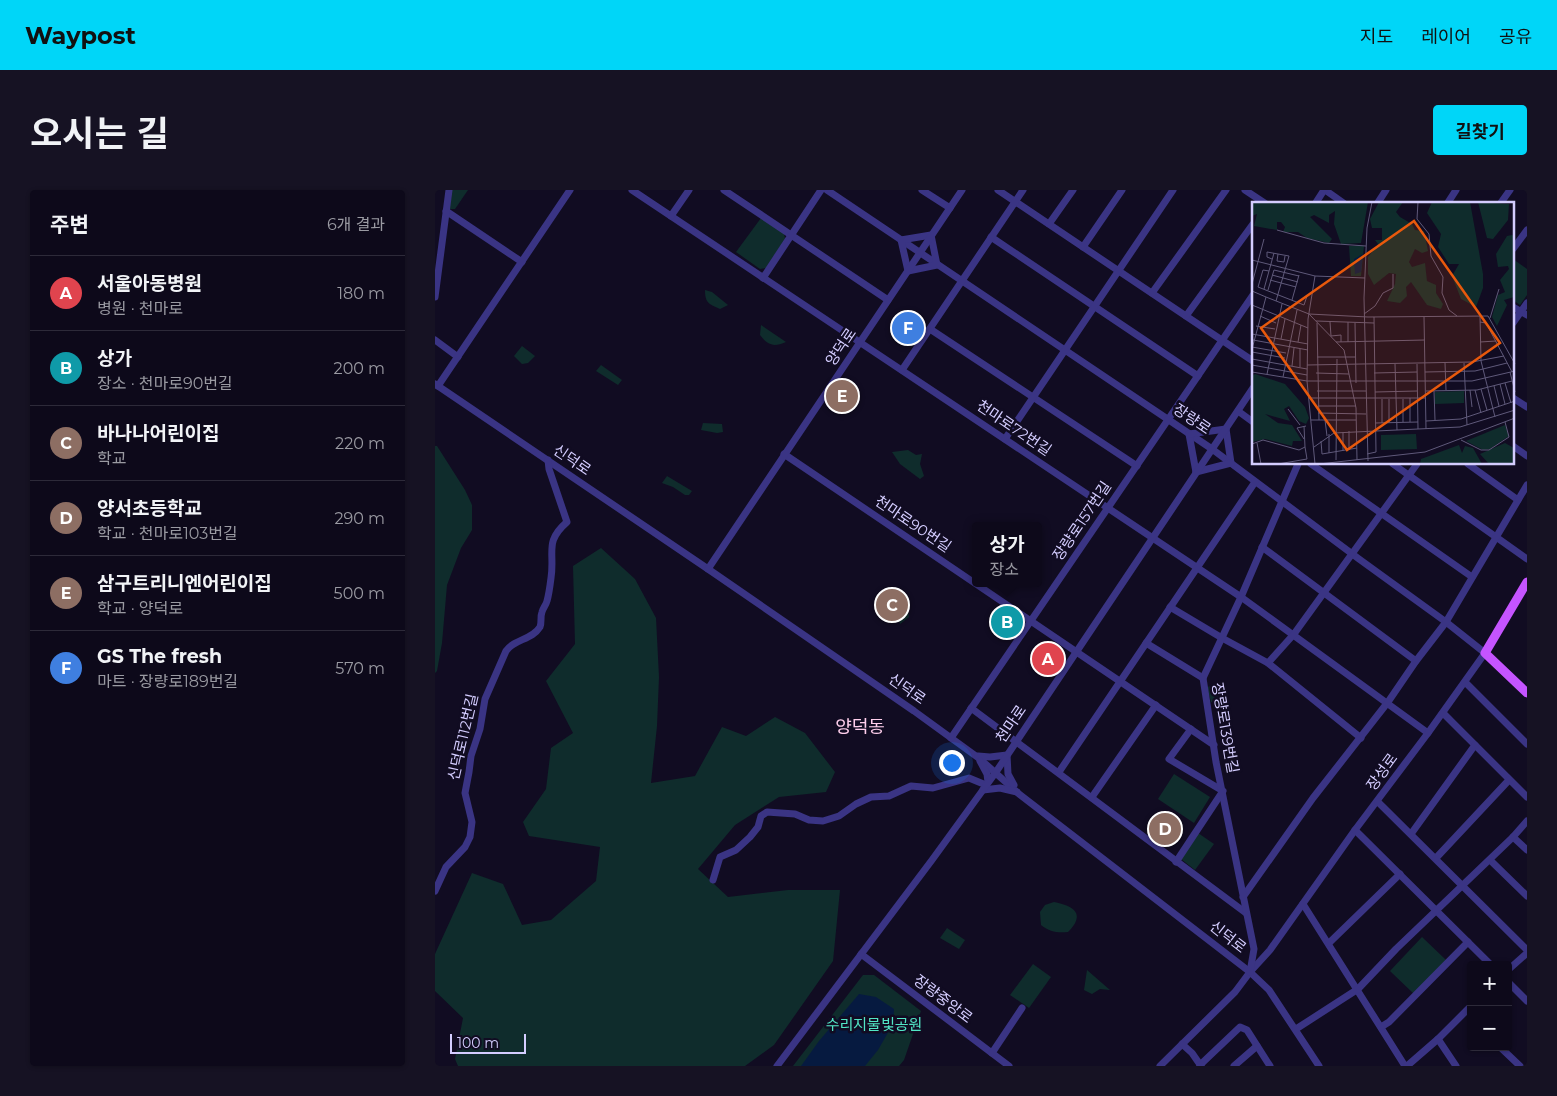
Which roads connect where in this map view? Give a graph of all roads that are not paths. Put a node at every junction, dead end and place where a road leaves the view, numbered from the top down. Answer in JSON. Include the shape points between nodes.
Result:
{"nodes":[{"id":1,"x":449,"y":190,"type":"edge"},
{"id":2,"x":570,"y":190,"type":"edge"},
{"id":3,"x":632,"y":190,"type":"edge"},
{"id":4,"x":689,"y":190,"type":"edge"},
{"id":5,"x":724,"y":190,"type":"edge"},
{"id":6,"x":821,"y":190,"type":"edge"},
{"id":7,"x":827,"y":190,"type":"edge"},
{"id":8,"x":922,"y":190,"type":"edge"},
{"id":9,"x":962,"y":190,"type":"edge"},
{"id":10,"x":998,"y":190,"type":"edge"},
{"id":11,"x":1023,"y":190,"type":"edge"},
{"id":12,"x":1073,"y":190,"type":"edge"},
{"id":13,"x":1122,"y":190,"type":"edge"},
{"id":14,"x":1173,"y":190,"type":"edge"},
{"id":15,"x":1226,"y":190,"type":"edge"},
{"id":16,"x":1245,"y":190,"type":"edge"},
{"id":17,"x":1325,"y":190,"type":"edge"},
{"id":18,"x":1386,"y":190,"type":"edge"},
{"id":19,"x":1456,"y":190,"type":"edge"},
{"id":20,"x":1510,"y":190,"type":"edge"},
{"id":21,"x":1015,"y":201,"type":"junction"},
{"id":22,"x":1263,"y":202,"type":"edge"},
{"id":23,"x":1316,"y":202,"type":"edge"},
{"id":24,"x":1342,"y":202,"type":"edge"},
{"id":25,"x":1378,"y":202,"type":"edge"},
{"id":26,"x":1448,"y":202,"type":"edge"},
{"id":27,"x":1501,"y":202,"type":"edge"},
{"id":28,"x":950,"y":208,"type":"junction"},
{"id":29,"x":446,"y":211,"type":"junction"},
{"id":30,"x":671,"y":216,"type":"junction"},
{"id":31,"x":1049,"y":224,"type":"junction"},
{"id":32,"x":1252,"y":225,"type":"edge"},
{"id":33,"x":1527,"y":230,"type":"edge"},
{"id":34,"x":792,"y":235,"type":"junction"},
{"id":35,"x":931,"y":235,"type":"junction"},
{"id":36,"x":991,"y":237,"type":"junction"},
{"id":37,"x":901,"y":240,"type":"junction"},
{"id":38,"x":1515,"y":246,"type":"edge"},
{"id":39,"x":1083,"y":247,"type":"junction"},
{"id":40,"x":919,"y":253,"type":"junction"},
{"id":41,"x":522,"y":262,"type":"junction"},
{"id":42,"x":937,"y":265,"type":"junction"},
{"id":43,"x":907,"y":271,"type":"junction"},
{"id":44,"x":1119,"y":271,"type":"junction"},
{"id":45,"x":763,"y":278,"type":"junction"},
{"id":46,"x":962,"y":282,"type":"junction"},
{"id":47,"x":1152,"y":293,"type":"junction"},
{"id":48,"x":1252,"y":295,"type":"edge"},
{"id":49,"x":435,"y":297,"type":"edge"},
{"id":50,"x":888,"y":300,"type":"junction"},
{"id":51,"x":1527,"y":303,"type":"edge"},
{"id":52,"x":1095,"y":306,"type":"junction"},
{"id":53,"x":1524,"y":313,"type":"edge"},
{"id":54,"x":1186,"y":316,"type":"junction"},
{"id":55,"x":930,"y":329,"type":"junction"},
{"id":56,"x":435,"y":340,"type":"edge"},
{"id":57,"x":1222,"y":340,"type":"junction"},
{"id":58,"x":861,"y":342,"type":"junction"},
{"id":59,"x":1066,"y":351,"type":"junction"},
{"id":60,"x":459,"y":357,"type":"junction"},
{"id":61,"x":1252,"y":360,"type":"edge"},
{"id":62,"x":902,"y":370,"type":"junction"},
{"id":63,"x":1198,"y":376,"type":"junction"},
{"id":64,"x":437,"y":385,"type":"edge"},
{"id":65,"x":1252,"y":390,"type":"edge"},
{"id":66,"x":1034,"y":398,"type":"junction"},
{"id":67,"x":1515,"y":399,"type":"edge"},
{"id":68,"x":1527,"y":407,"type":"edge"},
{"id":69,"x":1238,"y":411,"type":"junction"},
{"id":70,"x":1168,"y":420,"type":"junction"},
{"id":71,"x":1252,"y":421,"type":"edge"},
{"id":72,"x":1225,"y":429,"type":"junction"},
{"id":73,"x":1189,"y":434,"type":"junction"},
{"id":74,"x":1005,"y":439,"type":"junction"},
{"id":75,"x":1515,"y":447,"type":"edge"},
{"id":76,"x":1212,"y":449,"type":"junction"},
{"id":77,"x":784,"y":454,"type":"junction"},
{"id":78,"x":1527,"y":456,"type":"edge"},
{"id":79,"x":548,"y":460,"type":"junction"},
{"id":80,"x":1231,"y":463,"type":"junction"},
{"id":81,"x":1298,"y":465,"type":"edge"},
{"id":82,"x":1312,"y":465,"type":"edge"},
{"id":83,"x":1394,"y":465,"type":"edge"},
{"id":84,"x":1416,"y":465,"type":"edge"},
{"id":85,"x":1468,"y":465,"type":"edge"},
{"id":86,"x":1137,"y":466,"type":"junction"},
{"id":87,"x":1197,"y":472,"type":"junction"},
{"id":88,"x":1409,"y":475,"type":"junction"},
{"id":89,"x":1255,"y":482,"type":"junction"},
{"id":90,"x":1527,"y":485,"type":"edge"},
{"id":91,"x":1518,"y":500,"type":"junction"},
{"id":92,"x":1281,"y":502,"type":"junction"},
{"id":93,"x":1108,"y":508,"type":"junction"},
{"id":94,"x":1382,"y":513,"type":"junction"},
{"id":95,"x":1152,"y":538,"type":"junction"},
{"id":96,"x":1497,"y":538,"type":"junction"},
{"id":97,"x":1262,"y":547,"type":"junction"},
{"id":98,"x":1352,"y":554,"type":"junction"},
{"id":99,"x":1527,"y":559,"type":"edge"},
{"id":100,"x":1197,"y":567,"type":"junction"},
{"id":101,"x":708,"y":569,"type":"junction"},
{"id":102,"x":1472,"y":577,"type":"junction"},
{"id":103,"x":972,"y":581,"type":"edge"},
{"id":104,"x":1527,"y":582,"type":"edge"},
{"id":105,"x":981,"y":587,"type":"edge"},
{"id":106,"x":1324,"y":594,"type":"junction"},
{"id":107,"x":1241,"y":596,"type":"junction"},
{"id":108,"x":1170,"y":607,"type":"junction"},
{"id":109,"x":1031,"y":621,"type":"junction"},
{"id":110,"x":1446,"y":622,"type":"junction"},
{"id":111,"x":1294,"y":634,"type":"junction"},
{"id":112,"x":1222,"y":638,"type":"junction"},
{"id":113,"x":1145,"y":643,"type":"junction"},
{"id":114,"x":1076,"y":651,"type":"junction"},
{"id":115,"x":1485,"y":653,"type":"junction"},
{"id":116,"x":1416,"y":661,"type":"junction"},
{"id":117,"x":1268,"y":663,"type":"junction"},
{"id":118,"x":1203,"y":678,"type":"junction"},
{"id":119,"x":1120,"y":681,"type":"junction"},
{"id":120,"x":1465,"y":682,"type":"junction"},
{"id":121,"x":1527,"y":692,"type":"edge"},
{"id":122,"x":1388,"y":702,"type":"junction"},
{"id":123,"x":1156,"y":705,"type":"junction"},
{"id":124,"x":971,"y":708,"type":"junction"},
{"id":125,"x":1443,"y":713,"type":"junction"},
{"id":126,"x":1191,"y":729,"type":"junction"},
{"id":127,"x":1428,"y":733,"type":"junction"},
{"id":128,"x":951,"y":738,"type":"junction"},
{"id":129,"x":1361,"y":738,"type":"junction"},
{"id":130,"x":1016,"y":741,"type":"junction"},
{"id":131,"x":1527,"y":744,"type":"edge"},
{"id":132,"x":1214,"y":745,"type":"junction"},
{"id":133,"x":1475,"y":745,"type":"junction"},
{"id":134,"x":1007,"y":755,"type":"junction"},
{"id":135,"x":977,"y":756,"type":"junction"},
{"id":136,"x":995,"y":772,"type":"junction"},
{"id":137,"x":1059,"y":772,"type":"junction"},
{"id":138,"x":1509,"y":780,"type":"junction"},
{"id":139,"x":986,"y":785,"type":"junction"},
{"id":140,"x":1223,"y":791,"type":"junction"},
{"id":141,"x":1017,"y":792,"type":"junction"},
{"id":142,"x":1527,"y":797,"type":"edge"},
{"id":143,"x":1092,"y":798,"type":"junction"},
{"id":144,"x":1378,"y":802,"type":"junction"},
{"id":145,"x":1527,"y":821,"type":"edge"},
{"id":146,"x":1355,"y":830,"type":"junction"},
{"id":147,"x":1411,"y":834,"type":"junction"},
{"id":148,"x":1513,"y":836,"type":"junction"},
{"id":149,"x":1527,"y":850,"type":"edge"},
{"id":150,"x":1436,"y":858,"type":"junction"},
{"id":151,"x":1490,"y":860,"type":"junction"},
{"id":152,"x":1176,"y":862,"type":"junction"},
{"id":153,"x":1400,"y":874,"type":"junction"},
{"id":154,"x":713,"y":880,"type":"dead end"},
{"id":155,"x":1463,"y":886,"type":"junction"},
{"id":156,"x":435,"y":891,"type":"edge"},
{"id":157,"x":1527,"y":896,"type":"edge"},
{"id":158,"x":1243,"y":897,"type":"junction"},
{"id":159,"x":1303,"y":904,"type":"junction"},
{"id":160,"x":1436,"y":910,"type":"junction"},
{"id":161,"x":1246,"y":913,"type":"junction"},
{"id":162,"x":1468,"y":942,"type":"junction"},
{"id":163,"x":1329,"y":944,"type":"junction"},
{"id":164,"x":1527,"y":952,"type":"edge"},
{"id":165,"x":861,"y":954,"type":"junction"},
{"id":166,"x":1487,"y":961,"type":"edge"},
{"id":167,"x":1512,"y":966,"type":"edge"},
{"id":168,"x":1250,"y":972,"type":"junction"},
{"id":169,"x":1512,"y":986,"type":"edge"},
{"id":170,"x":1358,"y":989,"type":"junction"},
{"id":171,"x":1527,"y":1000,"type":"edge"},
{"id":172,"x":1022,"y":1008,"type":"dead end"},
{"id":173,"x":1467,"y":1009,"type":"edge"},
{"id":174,"x":1464,"y":1012,"type":"junction"},
{"id":175,"x":1467,"y":1015,"type":"edge"},
{"id":176,"x":1381,"y":1027,"type":"junction"},
{"id":177,"x":1296,"y":1030,"type":"junction"},
{"id":178,"x":1438,"y":1039,"type":"junction"},
{"id":179,"x":1182,"y":1044,"type":"junction"},
{"id":180,"x":1257,"y":1046,"type":"junction"},
{"id":181,"x":1505,"y":1051,"type":"edge"},
{"id":182,"x":992,"y":1053,"type":"junction"},
{"id":183,"x":1200,"y":1065,"type":"edge"},
{"id":184,"x":777,"y":1066,"type":"edge"},
{"id":185,"x":1009,"y":1066,"type":"edge"},
{"id":186,"x":1160,"y":1066,"type":"edge"},
{"id":187,"x":1234,"y":1066,"type":"edge"},
{"id":188,"x":1269,"y":1066,"type":"edge"},
{"id":189,"x":1319,"y":1066,"type":"edge"},
{"id":190,"x":1406,"y":1066,"type":"edge"},
{"id":191,"x":1456,"y":1066,"type":"edge"},
{"id":192,"x":1520,"y":1066,"type":"edge"}],
"edges":[{"from":1,"to":29,"type":"street"},
{"from":2,"to":41,"type":"street"},
{"from":3,"to":30,"type":"street","name":"천마로72번길"},
{"from":4,"to":30,"type":"street"},
{"from":5,"to":34,"type":"street"},
{"from":6,"to":34,"type":"street"},
{"from":7,"to":37,"type":"street","name":"장량로"},
{"from":8,"to":28,"type":"street"},
{"from":9,"to":28,"type":"street","name":"양덕로"},
{"from":10,"to":21,"type":"street"},
{"from":11,"to":21,"type":"street"},
{"from":12,"to":31,"type":"street"},
{"from":13,"to":39,"type":"street"},
{"from":14,"to":44,"type":"street"},
{"from":15,"to":47,"type":"street"},
{"from":16,"to":22,"type":"street"},
{"from":17,"to":23,"type":"street"},
{"from":17,"to":24,"type":"street"},
{"from":18,"to":25,"type":"street"},
{"from":19,"to":26,"type":"street"},
{"from":20,"to":27,"type":"street"},
{"from":21,"to":31,"type":"street"},
{"from":21,"to":36,"type":"street"},
{"from":28,"to":35,"type":"street","name":"양덕로"},
{"from":29,"to":41,"type":"street"},
{"from":29,"to":49,"type":"street"},
{"from":30,"to":45,"type":"street","name":"천마로72번길"},
{"from":31,"to":39,"type":"street"},
{"from":32,"to":54,"type":"street"},
{"from":33,"to":38,"type":"street"},
{"from":34,"to":45,"type":"street"},
{"from":34,"to":50,"type":"street"},
{"from":35,"to":37,"type":"street"},
{"from":35,"to":40,"type":"street","name":"양덕로"},
{"from":35,"to":42,"type":"street"},
{"from":36,"to":46,"type":"street"},
{"from":36,"to":52,"type":"street"},
{"from":37,"to":40,"type":"street","name":"장량로"},
{"from":37,"to":43,"type":"street"},
{"from":39,"to":44,"type":"street"},
{"from":40,"to":42,"type":"street","name":"장량로"},
{"from":40,"to":43,"type":"street","name":"양덕로"},
{"from":41,"to":60,"type":"street"},
{"from":42,"to":43,"type":"street"},
{"from":42,"to":46,"type":"street","name":"장량로"},
{"from":43,"to":50,"type":"street","name":"양덕로"},
{"from":44,"to":47,"type":"street"},
{"from":44,"to":52,"type":"street"},
{"from":45,"to":58,"type":"street","name":"천마로72번길"},
{"from":46,"to":55,"type":"street"},
{"from":46,"to":59,"type":"street","name":"장량로"},
{"from":47,"to":54,"type":"street"},
{"from":48,"to":57,"type":"street","name":"장량로157번길"},
{"from":50,"to":58,"type":"street","name":"양덕로"},
{"from":51,"to":53,"type":"street"},
{"from":52,"to":59,"type":"street"},
{"from":52,"to":63,"type":"street"},
{"from":54,"to":57,"type":"street"},
{"from":55,"to":62,"type":"street"},
{"from":55,"to":66,"type":"street"},
{"from":56,"to":60,"type":"street"},
{"from":57,"to":61,"type":"street"},
{"from":57,"to":63,"type":"street","name":"장량로157번길"},
{"from":58,"to":62,"type":"street","name":"천마로72번길"},
{"from":58,"to":77,"type":"street","name":"양덕로"},
{"from":59,"to":66,"type":"street"},
{"from":59,"to":70,"type":"street","name":"장량로"},
{"from":60,"to":64,"type":"street"},
{"from":62,"to":74,"type":"street","name":"천마로72번길"},
{"from":63,"to":70,"type":"street","name":"장량로157번길"},
{"from":64,"to":79,"type":"street","name":"신덕로"},
{"from":65,"to":69,"type":"street","name":"천마로"},
{"from":66,"to":74,"type":"street"},
{"from":66,"to":86,"type":"street"},
{"from":67,"to":68,"type":"street"},
{"from":69,"to":71,"type":"street"},
{"from":69,"to":72,"type":"street","name":"천마로"},
{"from":70,"to":73,"type":"street","name":"장량로"},
{"from":70,"to":86,"type":"street","name":"장량로157번길"},
{"from":72,"to":73,"type":"street"},
{"from":72,"to":76,"type":"street","name":"천마로"},
{"from":72,"to":80,"type":"street"},
{"from":73,"to":76,"type":"street","name":"장량로"},
{"from":73,"to":87,"type":"street"},
{"from":74,"to":93,"type":"street","name":"천마로72번길"},
{"from":75,"to":78,"type":"street"},
{"from":76,"to":80,"type":"street","name":"장량로"},
{"from":76,"to":87,"type":"street","name":"천마로"},
{"from":77,"to":101,"type":"street","name":"양덕로"},
{"from":77,"to":103,"type":"street","name":"천마로90번길"},
{"from":79,"to":101,"type":"street","name":"신덕로"},
{"from":79,"to":156,"type":"street","name":"신덕로112번길","via":[[567,522],[552,543],[547,601],[538,629],[506,651],[485,699],[465,789],[472,822],[471,837],[445,867]]},
{"from":80,"to":87,"type":"street"},
{"from":80,"to":89,"type":"street","name":"장량로"},
{"from":81,"to":92,"type":"street","name":"장량로139번길"},
{"from":82,"to":94,"type":"street"},
{"from":83,"to":88,"type":"street"},
{"from":84,"to":88,"type":"street"},
{"from":85,"to":91,"type":"street"},
{"from":86,"to":93,"type":"street","name":"장량로157번길"},
{"from":87,"to":95,"type":"street","name":"천마로"},
{"from":88,"to":94,"type":"street"},
{"from":88,"to":96,"type":"street"},
{"from":89,"to":92,"type":"street","name":"장량로"},
{"from":89,"to":100,"type":"street"},
{"from":90,"to":91,"type":"street"},
{"from":91,"to":96,"type":"street"},
{"from":92,"to":97,"type":"street","name":"장량로139번길"},
{"from":92,"to":98,"type":"street","name":"장량로"},
{"from":93,"to":95,"type":"street","name":"천마로72번길"},
{"from":93,"to":109,"type":"street","name":"장량로157번길"},
{"from":94,"to":98,"type":"street"},
{"from":94,"to":102,"type":"street"},
{"from":95,"to":100,"type":"street","name":"천마로72번길"},
{"from":95,"to":114,"type":"street","name":"천마로"},
{"from":96,"to":99,"type":"street"},
{"from":96,"to":102,"type":"street"},
{"from":97,"to":106,"type":"street"},
{"from":97,"to":107,"type":"street","name":"장량로139번길"},
{"from":98,"to":106,"type":"street"},
{"from":98,"to":110,"type":"street","name":"장량로"},
{"from":100,"to":107,"type":"street","name":"천마로72번길"},
{"from":100,"to":108,"type":"street"},
{"from":101,"to":128,"type":"street","name":"신덕로"},
{"from":102,"to":110,"type":"street"},
{"from":104,"to":115,"type":"main road","name":"장성로"},
{"from":105,"to":109,"type":"street","name":"천마로90번길"},
{"from":106,"to":111,"type":"street"},
{"from":106,"to":116,"type":"street"},
{"from":107,"to":111,"type":"street","name":"천마로72번길"},
{"from":107,"to":112,"type":"street","name":"장량로139번길"},
{"from":108,"to":112,"type":"street"},
{"from":108,"to":113,"type":"street"},
{"from":109,"to":114,"type":"street","name":"천마로90번길"},
{"from":109,"to":124,"type":"street","name":"장량로157번길"},
{"from":110,"to":115,"type":"street","name":"장량로"},
{"from":110,"to":116,"type":"street"},
{"from":111,"to":117,"type":"street"},
{"from":111,"to":122,"type":"street","name":"천마로72번길"},
{"from":112,"to":117,"type":"street"},
{"from":112,"to":118,"type":"street","name":"장량로139번길"},
{"from":113,"to":118,"type":"street"},
{"from":113,"to":119,"type":"street"},
{"from":114,"to":119,"type":"street","name":"천마로90번길"},
{"from":114,"to":130,"type":"street","name":"천마로"},
{"from":115,"to":120,"type":"street","name":"장성로"},
{"from":115,"to":121,"type":"main road","name":"장량로"},
{"from":116,"to":122,"type":"street"},
{"from":117,"to":129,"type":"street"},
{"from":118,"to":132,"type":"street","name":"장량로139번길"},
{"from":119,"to":123,"type":"street","name":"천마로90번길"},
{"from":119,"to":137,"type":"street"},
{"from":120,"to":125,"type":"street","name":"장성로"},
{"from":120,"to":131,"type":"street"},
{"from":122,"to":127,"type":"street","name":"천마로72번길"},
{"from":122,"to":129,"type":"street"},
{"from":123,"to":126,"type":"street","name":"천마로90번길"},
{"from":123,"to":143,"type":"street"},
{"from":124,"to":128,"type":"street","name":"장량로157번길"},
{"from":124,"to":130,"type":"street"},
{"from":125,"to":127,"type":"street","name":"장성로"},
{"from":125,"to":133,"type":"street"},
{"from":126,"to":132,"type":"street","name":"천마로90번길"},
{"from":126,"to":140,"type":"street","via":[[1169,759]]},
{"from":127,"to":144,"type":"street","name":"장성로"},
{"from":128,"to":135,"type":"street","name":"신덕로"},
{"from":129,"to":158,"type":"street","via":[[1313,798]]},
{"from":130,"to":134,"type":"street","name":"천마로"},
{"from":130,"to":137,"type":"street"},
{"from":132,"to":140,"type":"street","name":"장량로139번길"},
{"from":133,"to":138,"type":"street"},
{"from":133,"to":147,"type":"street"},
{"from":134,"to":135,"type":"street"},
{"from":134,"to":136,"type":"street","name":"천마로"},
{"from":134,"to":141,"type":"street","via":[[1008,774]]},
{"from":135,"to":136,"type":"street","name":"신덕로"},
{"from":135,"to":139,"type":"street","via":[[987,774]]},
{"from":136,"to":139,"type":"street","name":"천마로"},
{"from":136,"to":141,"type":"street","name":"신덕로"},
{"from":137,"to":143,"type":"street"},
{"from":138,"to":142,"type":"street"},
{"from":138,"to":150,"type":"street"},
{"from":139,"to":141,"type":"street"},
{"from":139,"to":154,"type":"street","via":[[969,778],[933,788],[911,786],[889,796],[871,797],[839,816],[823,821],[767,812],[761,816],[758,827],[749,837],[734,851],[720,857]]},
{"from":139,"to":165,"type":"street","name":"천마로"},
{"from":140,"to":152,"type":"street"},
{"from":140,"to":158,"type":"street","name":"장량로139번길"},
{"from":141,"to":168,"type":"street","name":"신덕로"},
{"from":143,"to":152,"type":"street"},
{"from":144,"to":146,"type":"street","name":"장성로"},
{"from":144,"to":147,"type":"street"},
{"from":145,"to":148,"type":"street"},
{"from":146,"to":153,"type":"street"},
{"from":146,"to":159,"type":"street","name":"장성로"},
{"from":147,"to":150,"type":"street"},
{"from":148,"to":149,"type":"street"},
{"from":148,"to":151,"type":"street"},
{"from":150,"to":155,"type":"street"},
{"from":151,"to":155,"type":"street"},
{"from":151,"to":157,"type":"street"},
{"from":152,"to":161,"type":"street"},
{"from":153,"to":160,"type":"street"},
{"from":153,"to":163,"type":"street"},
{"from":155,"to":160,"type":"street"},
{"from":155,"to":164,"type":"street"},
{"from":158,"to":161,"type":"street","name":"장량로139번길"},
{"from":159,"to":163,"type":"street"},
{"from":159,"to":168,"type":"street","name":"장성로"},
{"from":160,"to":162,"type":"street"},
{"from":160,"to":170,"type":"street"},
{"from":161,"to":168,"type":"street","name":"장량로139번길","via":[[1255,950]]},
{"from":162,"to":166,"type":"street"},
{"from":162,"to":176,"type":"street"},
{"from":163,"to":170,"type":"street"},
{"from":164,"to":167,"type":"street"},
{"from":165,"to":182,"type":"street","name":"장량중앙로"},
{"from":165,"to":184,"type":"street","name":"천마로"},
{"from":168,"to":177,"type":"street","name":"신덕로","via":[[1269,990]]},
{"from":168,"to":179,"type":"street","name":"장성로","via":[[1235,992]]},
{"from":169,"to":171,"type":"street"},
{"from":170,"to":176,"type":"street"},
{"from":170,"to":177,"type":"street"},
{"from":172,"to":182,"type":"street"},
{"from":173,"to":174,"type":"street"},
{"from":174,"to":175,"type":"street"},
{"from":174,"to":178,"type":"street"},
{"from":176,"to":190,"type":"street"},
{"from":177,"to":189,"type":"street","name":"신덕로"},
{"from":178,"to":190,"type":"street"},
{"from":178,"to":191,"type":"street"},
{"from":179,"to":183,"type":"street"},
{"from":179,"to":186,"type":"street","name":"장성로"},
{"from":180,"to":183,"type":"street","via":[[1247,1030],[1243,1027],[1236,1029]]},
{"from":180,"to":187,"type":"street"},
{"from":180,"to":188,"type":"street"},
{"from":181,"to":192,"type":"street"},
{"from":182,"to":185,"type":"street","name":"장량중앙로"}]}
